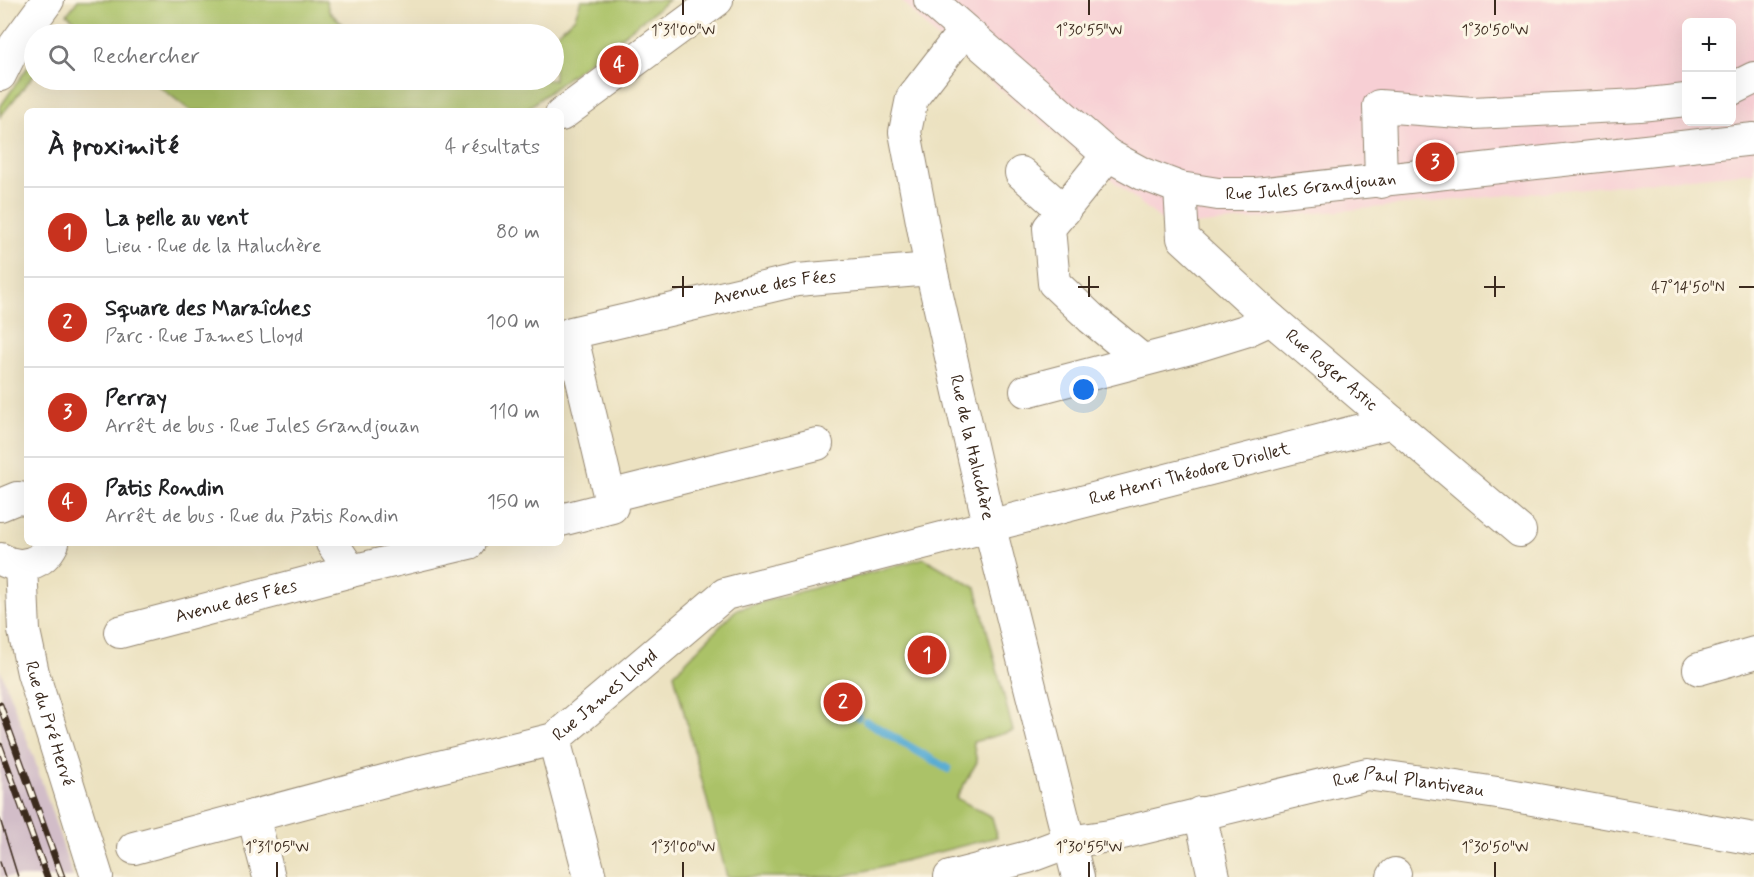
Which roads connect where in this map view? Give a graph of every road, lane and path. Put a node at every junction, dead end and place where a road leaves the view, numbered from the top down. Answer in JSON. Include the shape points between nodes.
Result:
{"nodes":[{"id":1,"x":48,"y":0,"type":"edge"},
{"id":2,"x":717,"y":0,"type":"edge"},
{"id":3,"x":930,"y":0,"type":"edge"},
{"id":4,"x":30,"y":24,"type":"edge"},
{"id":5,"x":964,"y":31,"type":"junction"},
{"id":6,"x":24,"y":33,"type":"edge"},
{"id":7,"x":0,"y":75,"type":"edge"},
{"id":8,"x":1754,"y":78,"type":"edge"},
{"id":9,"x":1736,"y":87,"type":"edge"},
{"id":10,"x":1682,"y":100,"type":"edge"},
{"id":11,"x":564,"y":113,"type":"edge"},
{"id":12,"x":1754,"y":139,"type":"edge"},
{"id":13,"x":1108,"y":155,"type":"junction"},
{"id":14,"x":1021,"y":173,"type":"dead end"},
{"id":15,"x":1381,"y":182,"type":"junction"},
{"id":16,"x":1180,"y":188,"type":"junction"},
{"id":17,"x":1064,"y":211,"type":"junction"},
{"id":18,"x":932,"y":269,"type":"junction"},
{"id":19,"x":1271,"y":319,"type":"junction"},
{"id":20,"x":1141,"y":359,"type":"junction"},
{"id":21,"x":1026,"y":391,"type":"dead end"},
{"id":22,"x":1392,"y":422,"type":"junction"},
{"id":23,"x":817,"y":444,"type":"dead end"},
{"id":24,"x":609,"y":496,"type":"junction"},
{"id":25,"x":24,"y":499,"type":"edge"},
{"id":26,"x":0,"y":505,"type":"edge"},
{"id":27,"x":564,"y":519,"type":"edge"},
{"id":28,"x":989,"y":524,"type":"junction"},
{"id":29,"x":1520,"y":531,"type":"dead end"},
{"id":30,"x":51,"y":546,"type":"edge"},
{"id":31,"x":334,"y":546,"type":"edge"},
{"id":32,"x":456,"y":546,"type":"edge"},
{"id":33,"x":10,"y":562,"type":"edge"},
{"id":34,"x":351,"y":571,"type":"junction"},
{"id":35,"x":120,"y":632,"type":"dead end"},
{"id":36,"x":1754,"y":653,"type":"edge"},
{"id":37,"x":1699,"y":669,"type":"dead end"},
{"id":38,"x":554,"y":739,"type":"junction"},
{"id":39,"x":1200,"y":813,"type":"junction"},
{"id":40,"x":253,"y":816,"type":"junction"},
{"id":41,"x":1754,"y":839,"type":"edge"},
{"id":42,"x":1068,"y":842,"type":"junction"},
{"id":43,"x":134,"y":848,"type":"dead end"},
{"id":44,"x":97,"y":877,"type":"edge"},
{"id":45,"x":269,"y":877,"type":"edge"},
{"id":46,"x":590,"y":877,"type":"edge"},
{"id":47,"x":950,"y":877,"type":"edge"},
{"id":48,"x":1078,"y":877,"type":"edge"},
{"id":49,"x":1215,"y":877,"type":"edge"}],
"edges":[{"from":1,"to":4,"type":"street"},
{"from":2,"to":11,"type":"street"},
{"from":3,"to":5,"type":"street","name":"Rue Jules Grandjouan"},
{"from":5,"to":13,"type":"street","name":"Rue Jules Grandjouan"},
{"from":5,"to":18,"type":"street","name":"Rue de la Haluchère","via":[[912,98],[905,132]]},
{"from":6,"to":7,"type":"street"},
{"from":8,"to":9,"type":"street"},
{"from":10,"to":15,"type":"street","via":[[1473,113],[1379,106]]},
{"from":12,"to":15,"type":"street","name":"Rue Jules Grandjouan"},
{"from":13,"to":16,"type":"street","name":"Rue Jules Grandjouan"},
{"from":13,"to":17,"type":"street"},
{"from":14,"to":17,"type":"street"},
{"from":15,"to":16,"type":"street","name":"Rue Jules Grandjouan","via":[[1256,194]]},
{"from":16,"to":19,"type":"street","name":"Rue Roger Astic","via":[[1183,238]]},
{"from":17,"to":20,"type":"street","via":[[1049,228],[1054,283]]},
{"from":18,"to":24,"type":"street","name":"Avenue des Fées","via":[[797,280],[571,333]]},
{"from":18,"to":28,"type":"street","name":"Rue de la Haluchère"},
{"from":19,"to":20,"type":"street","via":[[1234,335]]},
{"from":19,"to":22,"type":"street","name":"Rue Roger Astic"},
{"from":20,"to":21,"type":"street"},
{"from":22,"to":28,"type":"street","name":"Rue Henri Théodore Driollet"},
{"from":22,"to":29,"type":"street","name":"Rue Roger Astic"},
{"from":23,"to":24,"type":"street"},
{"from":24,"to":27,"type":"street","via":[[612,507]]},
{"from":25,"to":26,"type":"street"},
{"from":28,"to":38,"type":"street","name":"Rue James Lloyd","via":[[725,594]]},
{"from":28,"to":42,"type":"street","name":"Rue de la Haluchère"},
{"from":30,"to":33,"type":"street","via":[[40,559]]},
{"from":31,"to":34,"type":"street"},
{"from":32,"to":34,"type":"street","name":"Avenue des Fées"},
{"from":33,"to":44,"type":"street","name":"Rue du Pré Hervé","via":[[33,673]]},
{"from":34,"to":35,"type":"street","name":"Avenue des Fées"},
{"from":36,"to":37,"type":"street"},
{"from":38,"to":40,"type":"street","name":"Rue James Lloyd"},
{"from":38,"to":46,"type":"street"},
{"from":39,"to":41,"type":"street","name":"Rue Paul Plantiveau","via":[[1367,774]]},
{"from":39,"to":42,"type":"street","name":"Rue Paul Plantiveau","via":[[1110,836]]},
{"from":39,"to":49,"type":"street"},
{"from":40,"to":43,"type":"street","name":"Rue James Lloyd"},
{"from":40,"to":45,"type":"street"},
{"from":42,"to":47,"type":"street","name":"Rue Paul Plantiveau","via":[[1028,857]]},
{"from":42,"to":48,"type":"street","name":"Rue de la Haluchère"}]}
